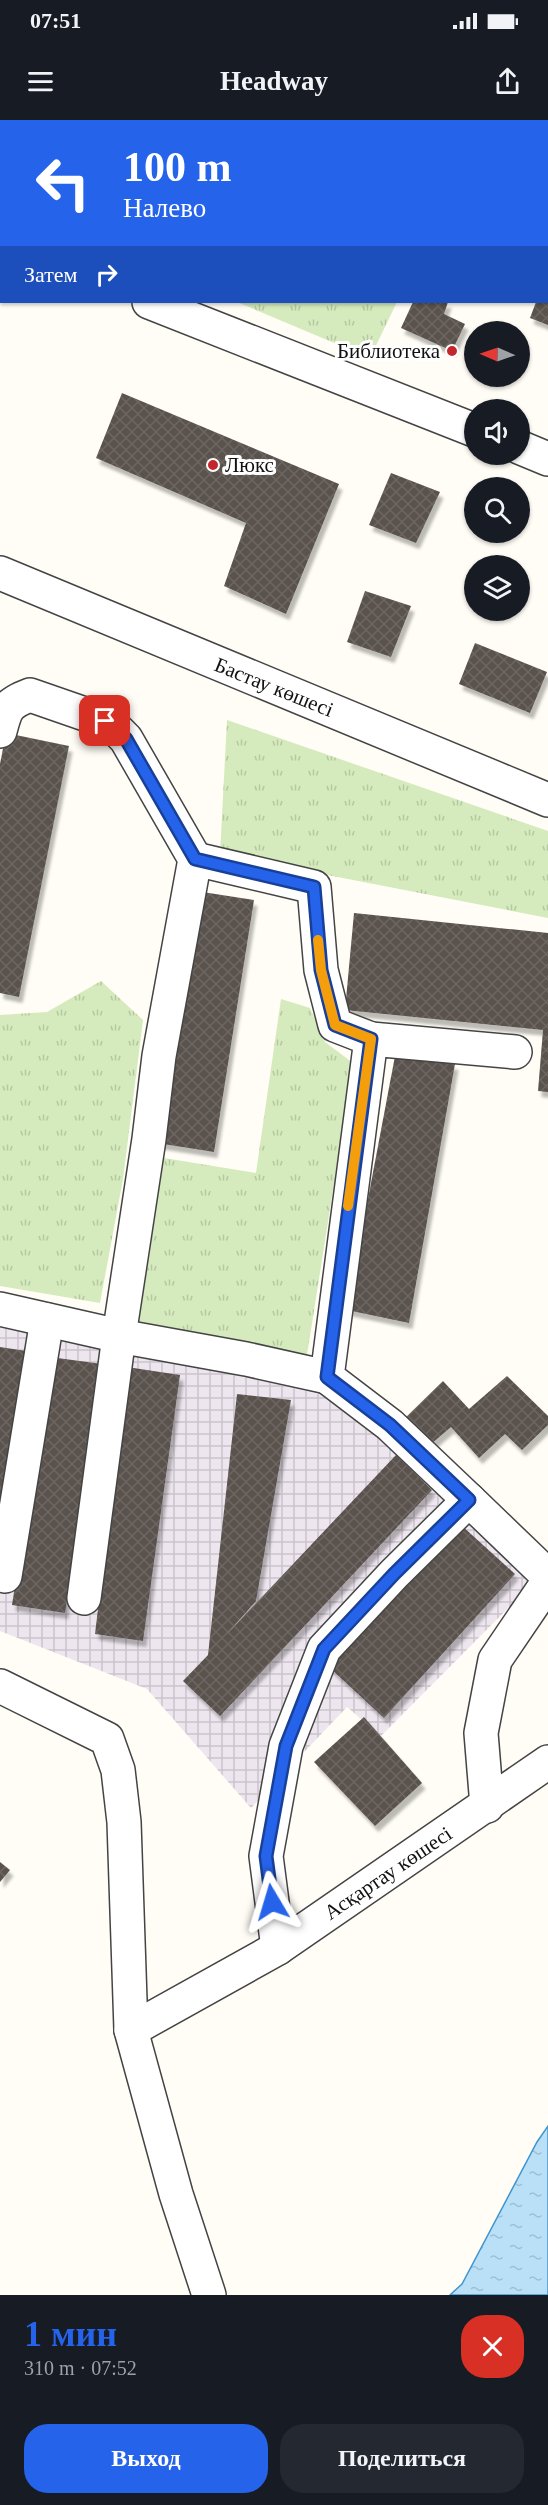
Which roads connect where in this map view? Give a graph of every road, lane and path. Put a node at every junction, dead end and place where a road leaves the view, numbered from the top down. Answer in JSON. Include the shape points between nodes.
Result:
{"nodes":[{"id":1,"x":152,"y":303,"type":"edge"},
{"id":2,"x":464,"y":426,"type":"edge"},
{"id":3,"x":530,"y":452,"type":"edge"},
{"id":4,"x":548,"y":459,"type":"edge"},
{"id":5,"x":0,"y":573,"type":"edge"},
{"id":6,"x":0,"y":731,"type":"edge"},
{"id":7,"x":548,"y":800,"type":"edge"},
{"id":8,"x":195,"y":859,"type":"junction"},
{"id":9,"x":371,"y":1039,"type":"junction"},
{"id":10,"x":515,"y":1052,"type":"dead end"},
{"id":11,"x":0,"y":1309,"type":"edge"},
{"id":12,"x":46,"y":1320,"type":"junction"},
{"id":13,"x":119,"y":1336,"type":"junction"},
{"id":14,"x":327,"y":1377,"type":"junction"},
{"id":15,"x":469,"y":1500,"type":"junction"},
{"id":16,"x":5,"y":1576,"type":"dead end"},
{"id":17,"x":548,"y":1576,"type":"edge"},
{"id":18,"x":548,"y":1582,"type":"edge"},
{"id":19,"x":84,"y":1598,"type":"dead end"},
{"id":20,"x":0,"y":1686,"type":"edge"},
{"id":21,"x":548,"y":1762,"type":"edge"},
{"id":22,"x":487,"y":1806,"type":"junction"},
{"id":23,"x":278,"y":1948,"type":"junction"},
{"id":24,"x":131,"y":2030,"type":"junction"},
{"id":25,"x":209,"y":2295,"type":"edge"}],
"edges":[{"from":1,"to":2,"type":"street"},
{"from":3,"to":4,"type":"street"},
{"from":5,"to":7,"type":"street","name":"Бастау көшесі"},
{"from":6,"to":8,"type":"street","via":[[6,709],[30,695],[110,725],[126,739]]},
{"from":8,"to":9,"type":"street","via":[[314,887],[321,970],[335,1025]]},
{"from":8,"to":13,"type":"street","via":[[159,1056]]},
{"from":9,"to":10,"type":"street"},
{"from":9,"to":14,"type":"street"},
{"from":11,"to":12,"type":"street"},
{"from":12,"to":13,"type":"street"},
{"from":12,"to":16,"type":"street"},
{"from":13,"to":14,"type":"street"},
{"from":13,"to":19,"type":"street"},
{"from":14,"to":15,"type":"street","via":[[390,1425]]},
{"from":15,"to":17,"type":"street"},
{"from":15,"to":23,"type":"street","via":[[324,1649],[286,1746],[266,1856]]},
{"from":18,"to":22,"type":"street","via":[[495,1660],[481,1733]]},
{"from":20,"to":24,"type":"street","via":[[107,1739],[118,1770],[124,1822]]},
{"from":21,"to":22,"type":"street","name":"Асқартау көшесі"},
{"from":22,"to":23,"type":"street","name":"Асқартау көшесі"},
{"from":23,"to":24,"type":"street","name":"Асқартау көшесі"},
{"from":24,"to":25,"type":"street","via":[[176,2194]]}]}
